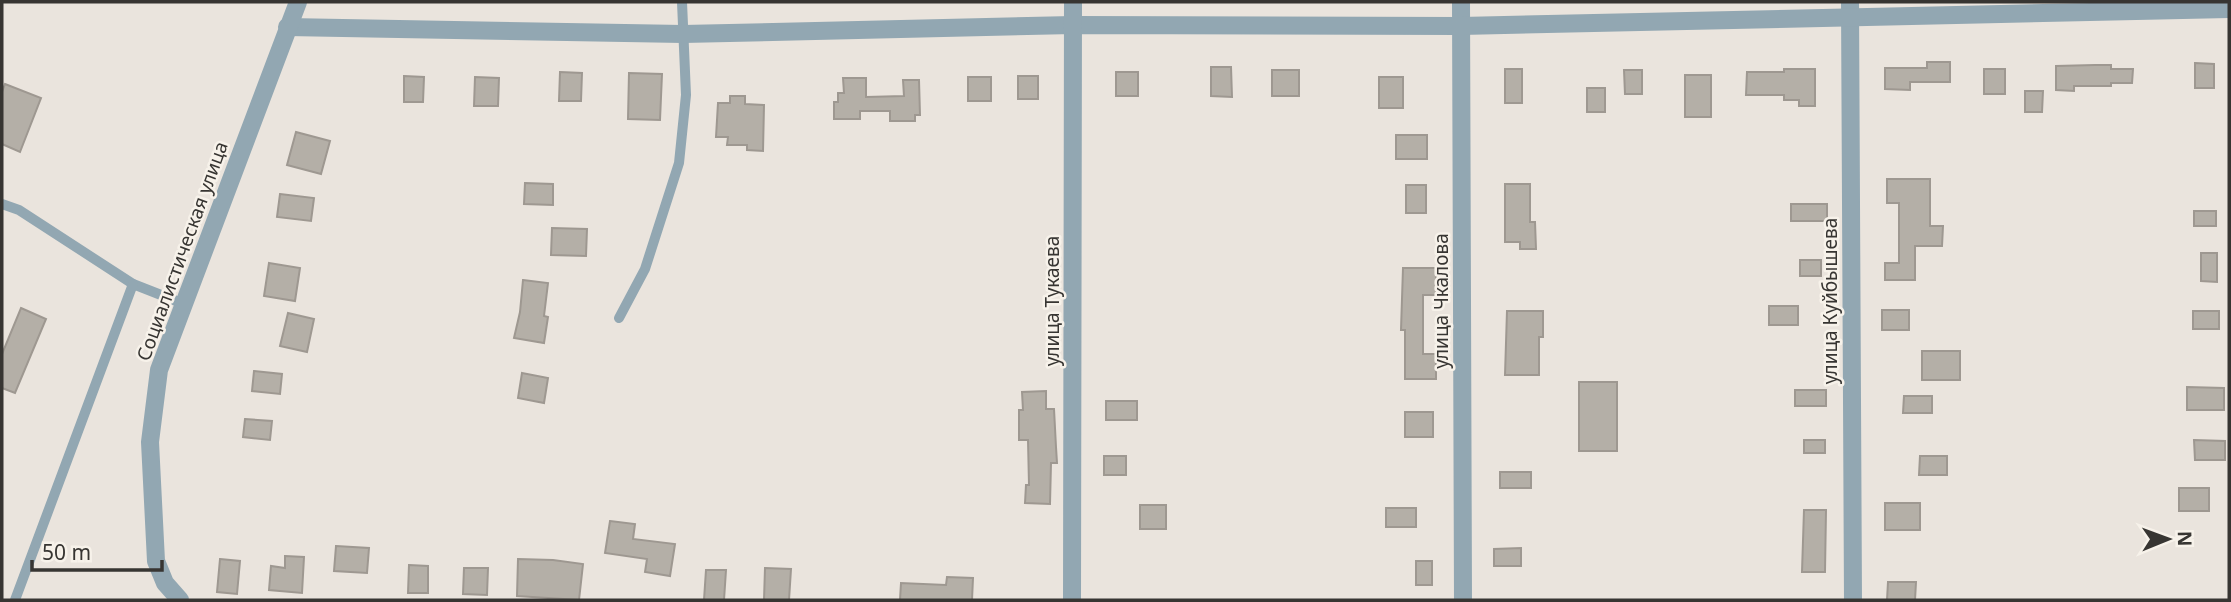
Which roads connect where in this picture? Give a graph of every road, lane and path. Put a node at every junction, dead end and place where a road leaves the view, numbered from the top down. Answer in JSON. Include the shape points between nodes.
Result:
{"nodes":[{"id":1,"x":298,"y":2,"type":"edge"},
{"id":2,"x":682,"y":2,"type":"edge"},
{"id":3,"x":1073,"y":2,"type":"edge"},
{"id":4,"x":1461,"y":2,"type":"edge"},
{"id":5,"x":1850,"y":9,"type":"edge"},
{"id":6,"x":2229,"y":9,"type":"edge"},
{"id":7,"x":1073,"y":25,"type":"junction"},
{"id":8,"x":1461,"y":26,"type":"junction"},
{"id":9,"x":288,"y":27,"type":"junction"},
{"id":10,"x":683,"y":34,"type":"junction"},
{"id":11,"x":2,"y":204,"type":"edge"},
{"id":12,"x":133,"y":285,"type":"junction"},
{"id":13,"x":184,"y":304,"type":"junction"},
{"id":14,"x":619,"y":318,"type":"dead end"},
{"id":15,"x":15,"y":600,"type":"edge"},
{"id":16,"x":180,"y":600,"type":"edge"},
{"id":17,"x":1072,"y":600,"type":"edge"},
{"id":18,"x":1464,"y":600,"type":"edge"},
{"id":19,"x":1853,"y":600,"type":"edge"}],
"edges":[{"from":1,"to":9,"type":"street","name":"Социалистическая улица"},
{"from":2,"to":10,"type":"lane"},
{"from":3,"to":7,"type":"street","name":"улица Тукаева"},
{"from":4,"to":8,"type":"street","name":"улица Чкалова"},
{"from":5,"to":6,"type":"street"},
{"from":5,"to":8,"type":"street"},
{"from":5,"to":19,"type":"street","name":"улица Куйбышева"},
{"from":7,"to":8,"type":"street"},
{"from":7,"to":10,"type":"street"},
{"from":7,"to":17,"type":"street","name":"улица Тукаева"},
{"from":8,"to":18,"type":"street","name":"улица Чкалова"},
{"from":9,"to":10,"type":"street"},
{"from":9,"to":13,"type":"street","name":"Социалистическая улица"},
{"from":10,"to":14,"type":"lane","via":[[686,95],[680,163],[645,270]]},
{"from":11,"to":12,"type":"lane","via":[[19,210]]},
{"from":12,"to":13,"type":"lane"},
{"from":12,"to":15,"type":"lane"},
{"from":13,"to":16,"type":"street","name":"Социалистическая улица","via":[[159,370],[150,442],[156,561],[165,583]]}]}
